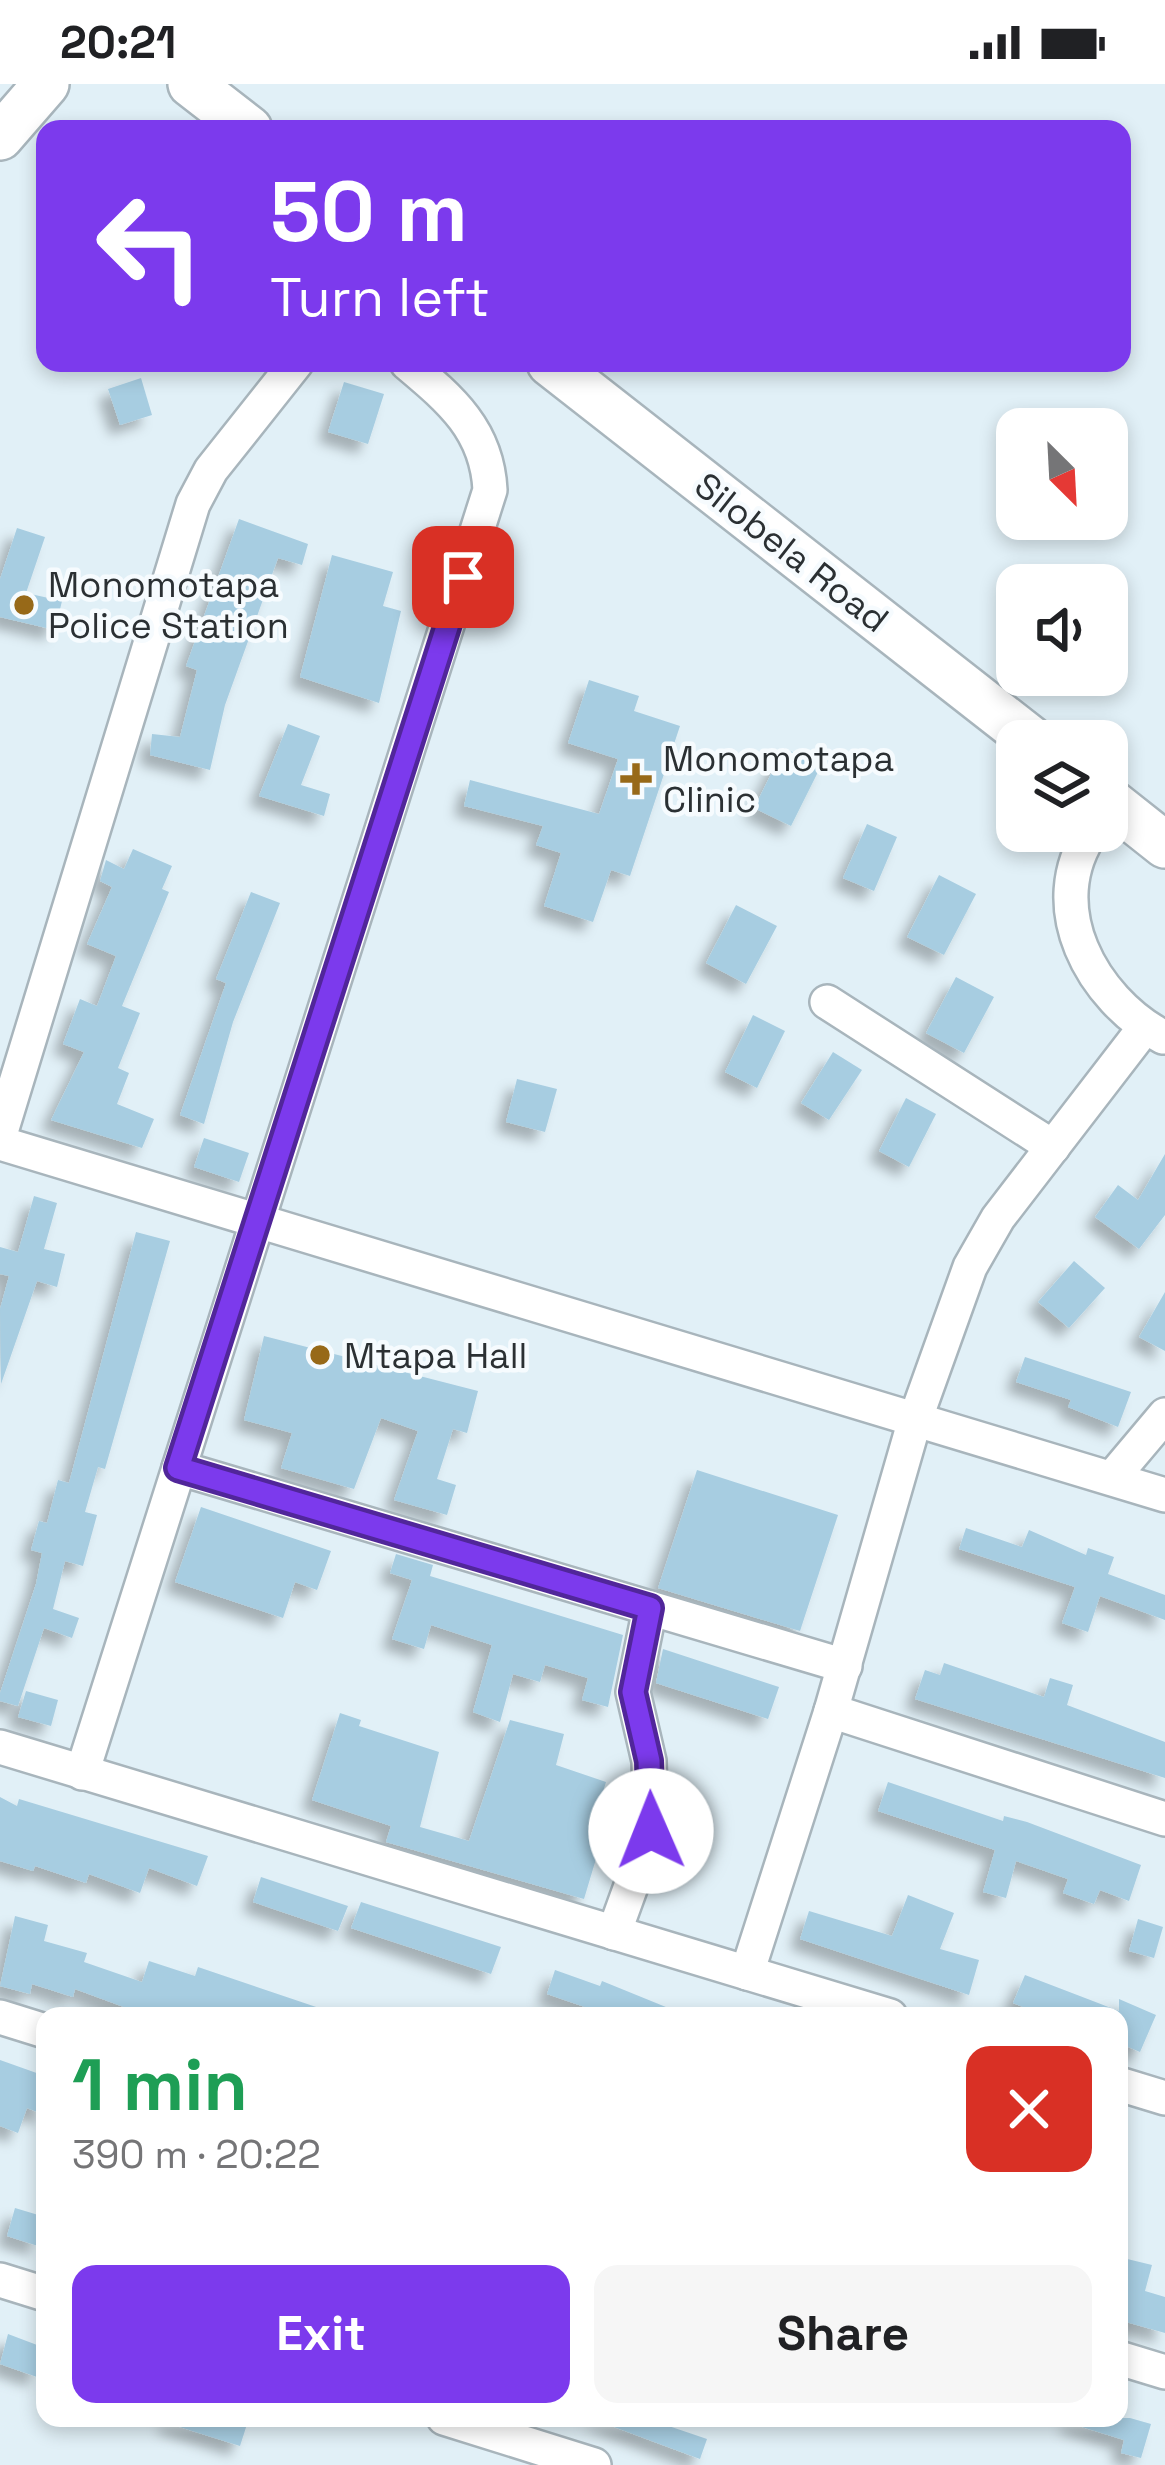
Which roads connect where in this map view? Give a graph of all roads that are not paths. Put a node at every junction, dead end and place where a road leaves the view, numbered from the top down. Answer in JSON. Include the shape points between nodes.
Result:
{"nodes":[{"id":1,"x":46,"y":84,"type":"edge"},
{"id":2,"x":191,"y":84,"type":"edge"},
{"id":3,"x":237,"y":120,"type":"edge"},
{"id":4,"x":0,"y":137,"type":"edge"},
{"id":5,"x":289,"y":372,"type":"edge"},
{"id":6,"x":417,"y":372,"type":"edge"},
{"id":7,"x":562,"y":372,"type":"edge"},
{"id":8,"x":1007,"y":720,"type":"edge"},
{"id":9,"x":1128,"y":824,"type":"edge"},
{"id":10,"x":1165,"y":845,"type":"edge"},
{"id":11,"x":1084,"y":852,"type":"edge"},
{"id":12,"x":827,"y":1002,"type":"dead end"},
{"id":13,"x":1155,"y":1032,"type":"edge"},
{"id":14,"x":0,"y":1139,"type":"edge"},
{"id":15,"x":1053,"y":1147,"type":"junction"},
{"id":16,"x":257,"y":1225,"type":"junction"},
{"id":17,"x":1165,"y":1415,"type":"edge"},
{"id":18,"x":914,"y":1423,"type":"junction"},
{"id":19,"x":178,"y":1468,"type":"junction"},
{"id":20,"x":1112,"y":1478,"type":"junction"},
{"id":21,"x":1165,"y":1496,"type":"edge"},
{"id":22,"x":650,"y":1608,"type":"junction"},
{"id":23,"x":844,"y":1666,"type":"junction"},
{"id":24,"x":831,"y":1711,"type":"junction"},
{"id":25,"x":0,"y":1747,"type":"edge"},
{"id":26,"x":82,"y":1773,"type":"junction"},
{"id":27,"x":1165,"y":1820,"type":"edge"},
{"id":28,"x":614,"y":1933,"type":"junction"},
{"id":29,"x":747,"y":1973,"type":"junction"},
{"id":30,"x":860,"y":2007,"type":"edge"},
{"id":31,"x":0,"y":2018,"type":"edge"},
{"id":32,"x":36,"y":2028,"type":"edge"},
{"id":33,"x":1128,"y":2087,"type":"edge"},
{"id":34,"x":1165,"y":2098,"type":"edge"},
{"id":35,"x":0,"y":2279,"type":"edge"},
{"id":36,"x":36,"y":2291,"type":"edge"},
{"id":37,"x":1128,"y":2361,"type":"edge"},
{"id":38,"x":1165,"y":2372,"type":"edge"},
{"id":39,"x":473,"y":2427,"type":"edge"},
{"id":40,"x":594,"y":2465,"type":"edge"}],
"edges":[{"from":1,"to":4,"type":"street"},
{"from":2,"to":3,"type":"street"},
{"from":5,"to":14,"type":"street","via":[[193,504]]},
{"from":6,"to":16,"type":"street","via":[[471,423],[488,456],[490,490]]},
{"from":7,"to":8,"type":"street","name":"Silobela Road"},
{"from":9,"to":10,"type":"street"},
{"from":11,"to":13,"type":"street","via":[[1073,873],[1074,934],[1088,964]]},
{"from":12,"to":15,"type":"street"},
{"from":13,"to":15,"type":"street"},
{"from":14,"to":16,"type":"street"},
{"from":15,"to":18,"type":"street","via":[[970,1267]]},
{"from":16,"to":18,"type":"street"},
{"from":16,"to":19,"type":"street"},
{"from":17,"to":20,"type":"street"},
{"from":18,"to":20,"type":"street"},
{"from":18,"to":23,"type":"street"},
{"from":19,"to":22,"type":"street"},
{"from":19,"to":26,"type":"street"},
{"from":20,"to":21,"type":"street"},
{"from":22,"to":23,"type":"street"},
{"from":22,"to":28,"type":"street","via":[[633,1692],[649,1761],[651,1831]]},
{"from":23,"to":24,"type":"street"},
{"from":24,"to":27,"type":"street"},
{"from":24,"to":29,"type":"street"},
{"from":25,"to":26,"type":"street"},
{"from":26,"to":28,"type":"street"},
{"from":28,"to":29,"type":"street"},
{"from":29,"to":30,"type":"street"},
{"from":31,"to":32,"type":"street"},
{"from":33,"to":34,"type":"street"},
{"from":35,"to":36,"type":"street"},
{"from":37,"to":38,"type":"street"},
{"from":39,"to":40,"type":"street"}]}
